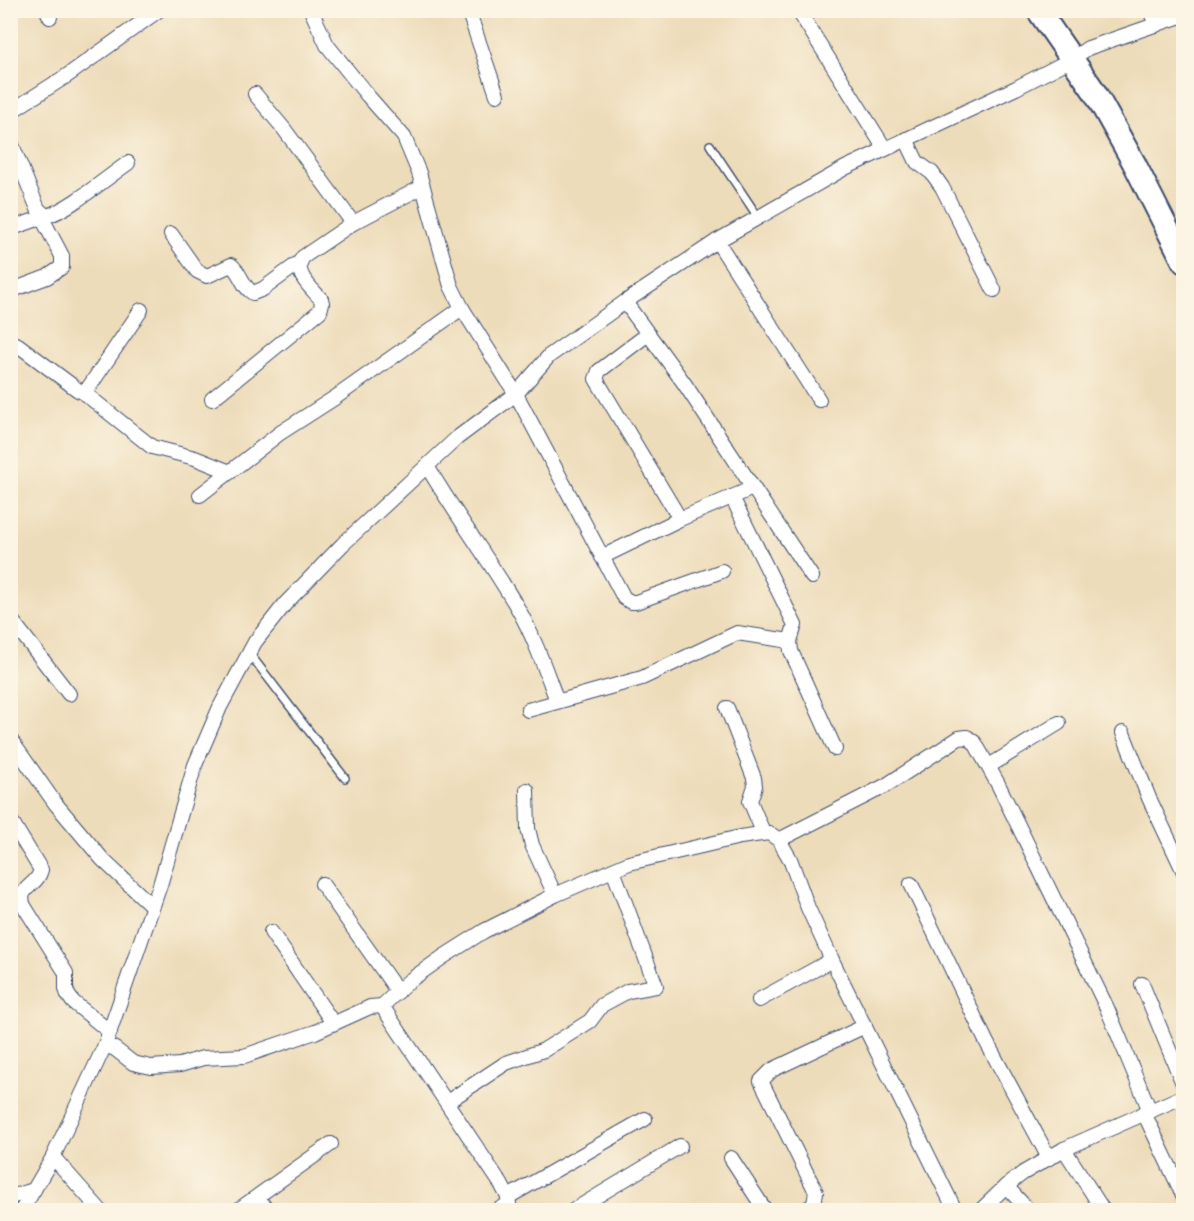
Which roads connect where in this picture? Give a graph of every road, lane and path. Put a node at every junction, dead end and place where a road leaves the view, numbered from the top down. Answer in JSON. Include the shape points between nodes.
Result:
{"nodes":[{"id":1,"x":159,"y":10,"type":"edge"},
{"id":2,"x":311,"y":10,"type":"edge"},
{"id":3,"x":468,"y":10,"type":"edge"},
{"id":4,"x":798,"y":10,"type":"edge"},
{"id":5,"x":1038,"y":10,"type":"edge"},
{"id":6,"x":1150,"y":10,"type":"edge"},
{"id":7,"x":1184,"y":15,"type":"edge"},
{"id":8,"x":1156,"y":25,"type":"junction"},
{"id":9,"x":1072,"y":59,"type":"junction"},
{"id":10,"x":255,"y":94,"type":"dead end"},
{"id":11,"x":497,"y":95,"type":"dead end"},
{"id":12,"x":10,"y":112,"type":"edge"},
{"id":13,"x":906,"y":139,"type":"junction"},
{"id":14,"x":10,"y":140,"type":"edge"},
{"id":15,"x":710,"y":145,"type":"dead end"},
{"id":16,"x":885,"y":149,"type":"junction"},
{"id":17,"x":128,"y":163,"type":"dead end"},
{"id":18,"x":422,"y":187,"type":"junction"},
{"id":19,"x":44,"y":217,"type":"junction"},
{"id":20,"x":759,"y":217,"type":"junction"},
{"id":21,"x":353,"y":223,"type":"junction"},
{"id":22,"x":10,"y":229,"type":"edge"},
{"id":23,"x":171,"y":234,"type":"dead end"},
{"id":24,"x":717,"y":241,"type":"junction"},
{"id":25,"x":300,"y":262,"type":"junction"},
{"id":26,"x":1184,"y":262,"type":"edge"},
{"id":27,"x":994,"y":290,"type":"dead end"},
{"id":28,"x":10,"y":291,"type":"edge"},
{"id":29,"x":625,"y":302,"type":"junction"},
{"id":30,"x":462,"y":308,"type":"junction"},
{"id":31,"x":141,"y":310,"type":"dead end"},
{"id":32,"x":648,"y":334,"type":"junction"},
{"id":33,"x":10,"y":342,"type":"edge"},
{"id":34,"x":83,"y":392,"type":"junction"},
{"id":35,"x":516,"y":394,"type":"junction"},
{"id":36,"x":213,"y":399,"type":"dead end"},
{"id":37,"x":819,"y":400,"type":"dead end"},
{"id":38,"x":427,"y":466,"type":"junction"},
{"id":39,"x":230,"y":472,"type":"junction"},
{"id":40,"x":753,"y":488,"type":"junction"},
{"id":41,"x":200,"y":495,"type":"dead end"},
{"id":42,"x":732,"y":497,"type":"junction"},
{"id":43,"x":680,"y":519,"type":"junction"},
{"id":44,"x":602,"y":557,"type":"junction"},
{"id":45,"x":722,"y":571,"type":"dead end"},
{"id":46,"x":812,"y":577,"type":"dead end"},
{"id":47,"x":10,"y":618,"type":"edge"},
{"id":48,"x":790,"y":641,"type":"junction"},
{"id":49,"x":249,"y":653,"type":"junction"},
{"id":50,"x":69,"y":694,"type":"dead end"},
{"id":51,"x":557,"y":701,"type":"junction"},
{"id":52,"x":727,"y":708,"type":"dead end"},
{"id":53,"x":528,"y":710,"type":"dead end"},
{"id":54,"x":1059,"y":723,"type":"dead end"},
{"id":55,"x":1123,"y":733,"type":"dead end"},
{"id":56,"x":10,"y":739,"type":"edge"},
{"id":57,"x":834,"y":749,"type":"dead end"},
{"id":58,"x":989,"y":766,"type":"junction"},
{"id":59,"x":345,"y":778,"type":"dead end"},
{"id":60,"x":527,"y":790,"type":"dead end"},
{"id":61,"x":10,"y":819,"type":"edge"},
{"id":62,"x":763,"y":832,"type":"junction"},
{"id":63,"x":779,"y":840,"type":"junction"},
{"id":64,"x":613,"y":870,"type":"junction"},
{"id":65,"x":1184,"y":872,"type":"edge"},
{"id":66,"x":322,"y":884,"type":"dead end"},
{"id":67,"x":911,"y":884,"type":"dead end"},
{"id":68,"x":555,"y":895,"type":"junction"},
{"id":69,"x":152,"y":906,"type":"junction"},
{"id":70,"x":271,"y":932,"type":"dead end"},
{"id":71,"x":832,"y":960,"type":"junction"},
{"id":72,"x":1142,"y":984,"type":"dead end"},
{"id":73,"x":398,"y":992,"type":"junction"},
{"id":74,"x":759,"y":1000,"type":"dead end"},
{"id":75,"x":382,"y":1006,"type":"junction"},
{"id":76,"x":333,"y":1023,"type":"junction"},
{"id":77,"x":865,"y":1026,"type":"junction"},
{"id":78,"x":108,"y":1039,"type":"junction"},
{"id":79,"x":1184,"y":1086,"type":"edge"},
{"id":80,"x":1184,"y":1096,"type":"edge"},
{"id":81,"x":447,"y":1102,"type":"junction"},
{"id":82,"x":1147,"y":1112,"type":"junction"},
{"id":83,"x":645,"y":1119,"type":"dead end"},
{"id":84,"x":331,"y":1144,"type":"dead end"},
{"id":85,"x":680,"y":1146,"type":"dead end"},
{"id":86,"x":1064,"y":1149,"type":"junction"},
{"id":87,"x":53,"y":1158,"type":"junction"},
{"id":88,"x":730,"y":1158,"type":"dead end"},
{"id":89,"x":1049,"y":1158,"type":"junction"},
{"id":90,"x":1006,"y":1186,"type":"junction"},
{"id":91,"x":34,"y":1190,"type":"junction"},
{"id":92,"x":10,"y":1197,"type":"edge"},
{"id":93,"x":257,"y":1197,"type":"junction"},
{"id":94,"x":1184,"y":1197,"type":"edge"},
{"id":95,"x":507,"y":1205,"type":"edge"},
{"id":96,"x":22,"y":1210,"type":"edge"},
{"id":97,"x":100,"y":1210,"type":"edge"},
{"id":98,"x":238,"y":1210,"type":"edge"},
{"id":99,"x":267,"y":1210,"type":"edge"},
{"id":100,"x":574,"y":1210,"type":"edge"},
{"id":101,"x":765,"y":1210,"type":"edge"},
{"id":102,"x":806,"y":1210,"type":"edge"},
{"id":103,"x":955,"y":1210,"type":"edge"},
{"id":104,"x":981,"y":1210,"type":"edge"},
{"id":105,"x":1028,"y":1210,"type":"edge"},
{"id":106,"x":1102,"y":1210,"type":"edge"}],
"edges":[{"from":1,"to":12,"type":"street"},
{"from":2,"to":18,"type":"street","via":[[327,45],[404,137]]},
{"from":3,"to":11,"type":"street"},
{"from":4,"to":16,"type":"street"},
{"from":5,"to":9,"type":"highway"},
{"from":6,"to":8,"type":"street"},
{"from":7,"to":8,"type":"street"},
{"from":8,"to":9,"type":"street","via":[[1088,48]]},
{"from":9,"to":13,"type":"street"},
{"from":9,"to":26,"type":"highway","via":[[1134,163]]},
{"from":10,"to":21,"type":"street"},
{"from":13,"to":16,"type":"street"},
{"from":13,"to":27,"type":"street","via":[[917,162],[942,187]]},
{"from":14,"to":19,"type":"street"},
{"from":15,"to":20,"type":"lane"},
{"from":16,"to":20,"type":"street"},
{"from":17,"to":19,"type":"street"},
{"from":18,"to":21,"type":"street"},
{"from":18,"to":30,"type":"street","via":[[451,286]]},
{"from":19,"to":22,"type":"street"},
{"from":19,"to":28,"type":"street","via":[[62,256],[62,267]]},
{"from":20,"to":24,"type":"street"},
{"from":21,"to":25,"type":"street"},
{"from":23,"to":25,"type":"street","via":[[197,271],[212,275],[231,265],[253,292]]},
{"from":24,"to":29,"type":"street"},
{"from":24,"to":37,"type":"street"},
{"from":25,"to":36,"type":"street","via":[[300,271],[321,299],[320,311]]},
{"from":29,"to":32,"type":"street"},
{"from":29,"to":35,"type":"street","via":[[549,356]]},
{"from":30,"to":35,"type":"street"},
{"from":30,"to":39,"type":"street"},
{"from":31,"to":34,"type":"street"},
{"from":32,"to":40,"type":"street"},
{"from":32,"to":43,"type":"street","via":[[600,371],[596,379]]},
{"from":33,"to":34,"type":"street"},
{"from":34,"to":39,"type":"street","via":[[152,447]]},
{"from":35,"to":38,"type":"street"},
{"from":35,"to":44,"type":"street"},
{"from":38,"to":49,"type":"street","via":[[294,595]]},
{"from":38,"to":51,"type":"street","via":[[517,607]]},
{"from":39,"to":41,"type":"street"},
{"from":40,"to":42,"type":"street"},
{"from":40,"to":46,"type":"street"},
{"from":42,"to":43,"type":"street"},
{"from":42,"to":48,"type":"street","via":[[795,625]]},
{"from":43,"to":44,"type":"street"},
{"from":44,"to":45,"type":"street","via":[[620,592],[631,602]]},
{"from":47,"to":50,"type":"street"},
{"from":48,"to":51,"type":"street","via":[[737,633],[642,678]]},
{"from":48,"to":57,"type":"street","via":[[794,659]]},
{"from":49,"to":59,"type":"lane"},
{"from":49,"to":69,"type":"street","via":[[195,765]]},
{"from":51,"to":53,"type":"street"},
{"from":52,"to":62,"type":"street","via":[[754,778],[750,801]]},
{"from":54,"to":58,"type":"street"},
{"from":55,"to":65,"type":"street"},
{"from":56,"to":69,"type":"street","via":[[55,803],[97,852]]},
{"from":58,"to":63,"type":"street","via":[[971,739],[958,738],[885,786]]},
{"from":58,"to":82,"type":"street","via":[[1107,1008]]},
{"from":60,"to":68,"type":"street","via":[[532,845]]},
{"from":61,"to":78,"type":"street","via":[[41,870],[23,893],[24,906],[66,973],[68,995]]},
{"from":62,"to":63,"type":"street"},
{"from":62,"to":64,"type":"street","via":[[638,860]]},
{"from":63,"to":71,"type":"street"},
{"from":64,"to":68,"type":"street"},
{"from":64,"to":81,"type":"street","via":[[656,986],[628,991],[602,1005],[590,1022],[544,1050],[506,1063]]},
{"from":66,"to":73,"type":"street"},
{"from":67,"to":89,"type":"street","via":[[986,1041]]},
{"from":68,"to":73,"type":"street","via":[[443,957]]},
{"from":69,"to":78,"type":"street"},
{"from":70,"to":76,"type":"street"},
{"from":71,"to":74,"type":"street"},
{"from":71,"to":77,"type":"street"},
{"from":72,"to":79,"type":"street"},
{"from":73,"to":75,"type":"street"},
{"from":75,"to":76,"type":"street"},
{"from":75,"to":81,"type":"street"},
{"from":76,"to":78,"type":"street","via":[[244,1056],[203,1058],[180,1065],[151,1067],[134,1063]]},
{"from":77,"to":102,"type":"street","via":[[772,1070],[761,1081],[816,1192],[814,1204]]},
{"from":77,"to":103,"type":"street"},
{"from":78,"to":87,"type":"street"},
{"from":80,"to":82,"type":"street"},
{"from":81,"to":95,"type":"street"},
{"from":82,"to":86,"type":"street"},
{"from":82,"to":94,"type":"street"},
{"from":83,"to":95,"type":"street"},
{"from":84,"to":93,"type":"street"},
{"from":85,"to":100,"type":"street"},
{"from":86,"to":89,"type":"street"},
{"from":86,"to":106,"type":"street"},
{"from":87,"to":91,"type":"street"},
{"from":87,"to":97,"type":"street"},
{"from":88,"to":101,"type":"street"},
{"from":89,"to":90,"type":"street"},
{"from":90,"to":104,"type":"street"},
{"from":90,"to":105,"type":"street"},
{"from":91,"to":92,"type":"street"},
{"from":91,"to":96,"type":"street"},
{"from":93,"to":98,"type":"street"},
{"from":93,"to":99,"type":"street"}]}
